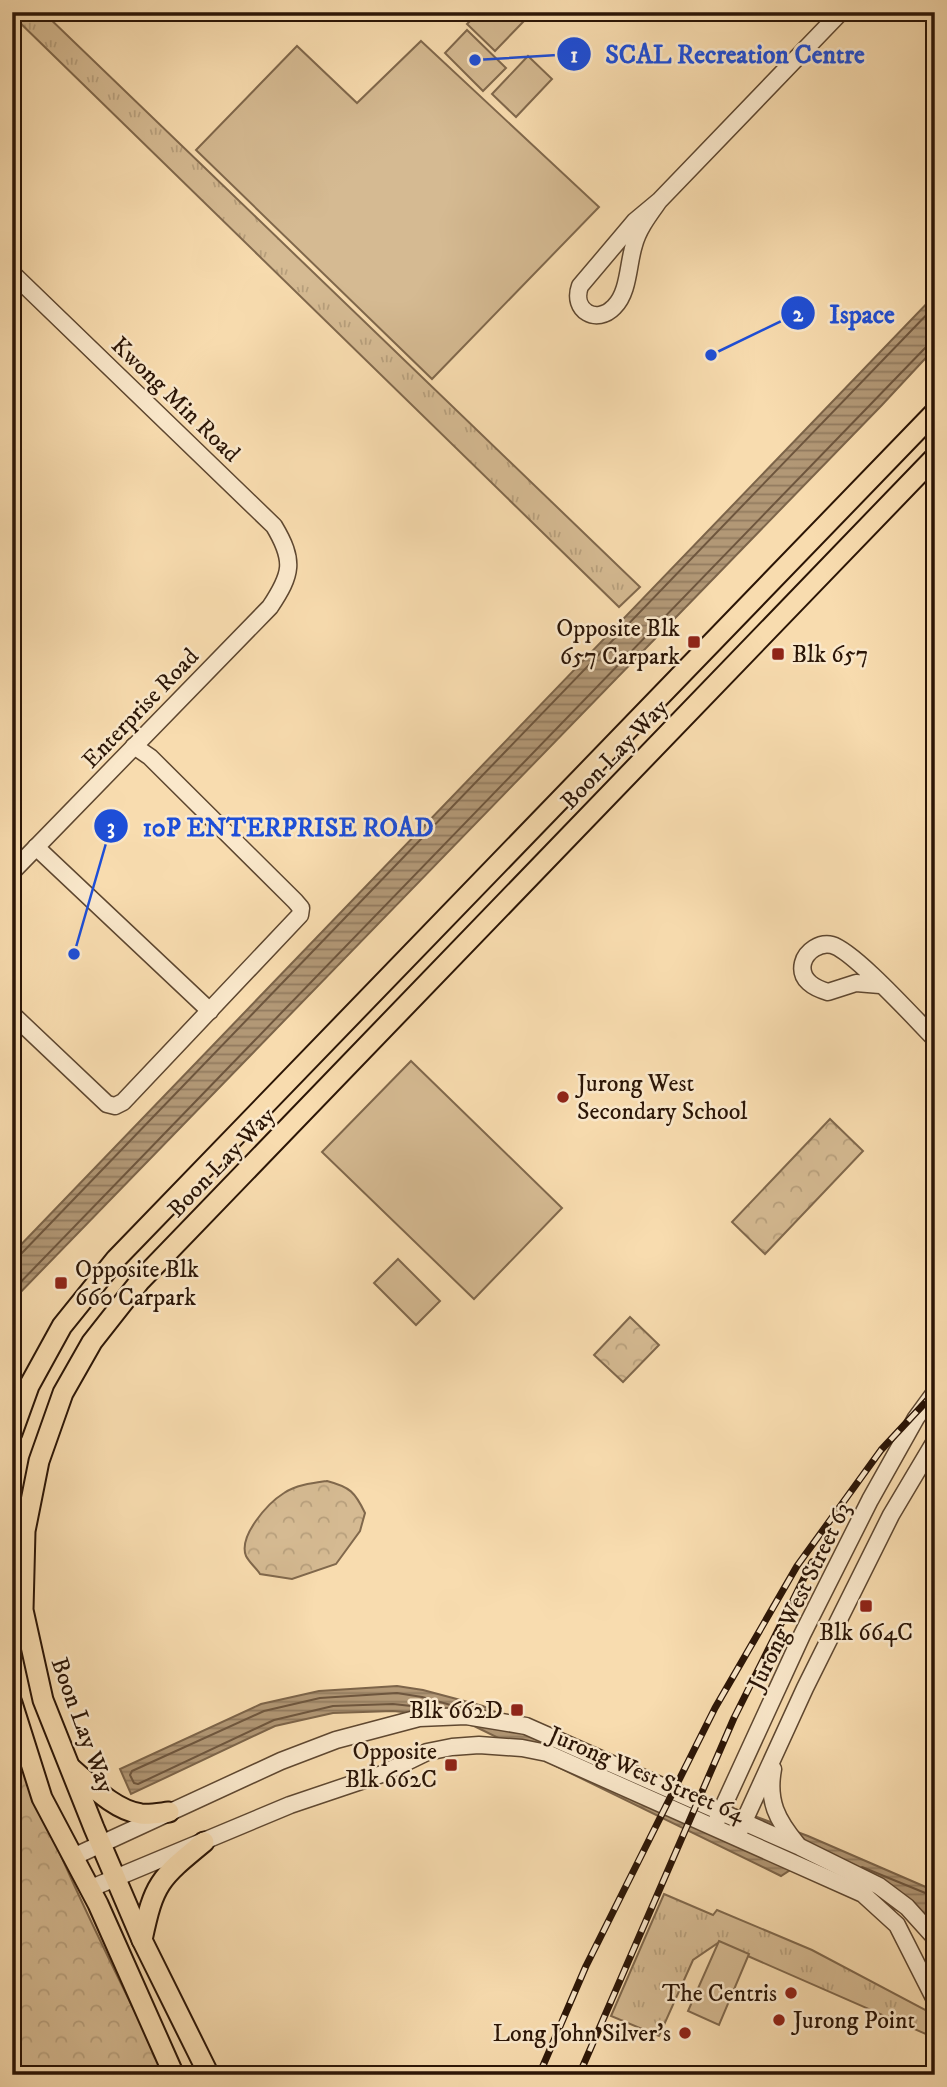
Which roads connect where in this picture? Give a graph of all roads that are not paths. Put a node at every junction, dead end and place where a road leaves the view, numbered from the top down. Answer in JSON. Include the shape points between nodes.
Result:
{"nodes":[{"id":1,"x":841,"y":12,"type":"edge"},
{"id":2,"x":659,"y":201,"type":"junction"},
{"id":3,"x":12,"y":273,"type":"edge"},
{"id":4,"x":935,"y":412,"type":"edge"},
{"id":5,"x":935,"y":457,"type":"edge"},
{"id":6,"x":289,"y":569,"type":"joint"},
{"id":7,"x":134,"y":746,"type":"junction"},
{"id":8,"x":36,"y":847,"type":"junction"},
{"id":9,"x":12,"y":872,"type":"edge"},
{"id":10,"x":880,"y":985,"type":"dead end"},
{"id":11,"x":210,"y":1012,"type":"junction"},
{"id":12,"x":12,"y":1014,"type":"edge"},
{"id":13,"x":935,"y":1040,"type":"edge"},
{"id":14,"x":935,"y":1392,"type":"edge"},
{"id":15,"x":12,"y":1433,"type":"edge"},
{"id":16,"x":935,"y":1441,"type":"edge"},
{"id":17,"x":12,"y":1703,"type":"edge"},
{"id":18,"x":776,"y":1750,"type":"junction"},
{"id":19,"x":71,"y":1767,"type":"junction"},
{"id":20,"x":169,"y":1812,"type":"junction"},
{"id":21,"x":717,"y":1818,"type":"junction"},
{"id":22,"x":740,"y":1830,"type":"junction"},
{"id":23,"x":102,"y":1842,"type":"junction"},
{"id":24,"x":204,"y":1842,"type":"junction"},
{"id":25,"x":800,"y":1848,"type":"junction"},
{"id":26,"x":73,"y":1857,"type":"junction"},
{"id":27,"x":116,"y":1878,"type":"junction"},
{"id":28,"x":89,"y":1889,"type":"junction"},
{"id":29,"x":935,"y":1938,"type":"edge"},
{"id":30,"x":142,"y":1940,"type":"junction"},
{"id":31,"x":935,"y":2000,"type":"edge"},
{"id":32,"x":174,"y":2075,"type":"edge"},
{"id":33,"x":209,"y":2075,"type":"edge"}],
"edges":[{"from":1,"to":2,"type":"street"},
{"from":2,"to":2,"type":"street","via":[[634,244],[614,308],[592,315],[584,311],[576,296],[580,286],[635,221]]},
{"from":3,"to":6,"type":"street","name":"Kwong Min Road","via":[[274,526],[285,545]]},
{"from":4,"to":15,"type":"main road","name":"Boon Lay Way","via":[[116,1259],[62,1326],[29,1386]]},
{"from":5,"to":19,"type":"main road","name":"Boon Lay Way","via":[[140,1281],[92,1342],[63,1393],[39,1461],[25,1531],[25,1622],[43,1700]]},
{"from":6,"to":7,"type":"street","name":"Enterprise Road","via":[[284,587],[270,607]]},
{"from":7,"to":8,"type":"street","name":"Enterprise Road"},
{"from":7,"to":11,"type":"street","via":[[301,908],[297,921]]},
{"from":8,"to":9,"type":"street","name":"Enterprise Road"},
{"from":8,"to":11,"type":"street"},
{"from":10,"to":13,"type":"street"},
{"from":11,"to":12,"type":"street","via":[[114,1106]]},
{"from":14,"to":21,"type":"street","name":"Jurong West Street 63","via":[[870,1500]]},
{"from":16,"to":18,"type":"street","name":"Jurong West Street 63","via":[[891,1515]]},
{"from":17,"to":26,"type":"main road","via":[[42,1798]]},
{"from":18,"to":22,"type":"street","name":"Jurong West Street 63"},
{"from":18,"to":25,"type":"street","via":[[769,1789],[772,1802],[784,1829]]},
{"from":19,"to":20,"type":"main road","via":[[121,1807],[141,1814]]},
{"from":19,"to":23,"type":"main road","name":"Boon Lay Way"},
{"from":20,"to":21,"type":"street","name":"Jurong West Street 64","via":[[336,1740],[419,1718],[466,1716],[526,1726]]},
{"from":20,"to":23,"type":"street","name":"Jurong West Street 64"},
{"from":21,"to":22,"type":"street","name":"Jurong West Street 64"},
{"from":21,"to":24,"type":"street","name":"Jurong West Street 64","via":[[547,1753],[479,1745],[427,1752],[382,1774],[290,1805]]},
{"from":22,"to":25,"type":"street","name":"Jurong West Street 64"},
{"from":22,"to":31,"type":"street","name":"Jurong West Street 64","via":[[863,1894],[897,1925]]},
{"from":23,"to":26,"type":"street","name":"Jurong West Street 64"},
{"from":23,"to":27,"type":"main road","name":"Boon Lay Way"},
{"from":24,"to":27,"type":"street","name":"Jurong West Street 64"},
{"from":24,"to":30,"type":"main road","via":[[156,1887]]},
{"from":25,"to":29,"type":"street","name":"Jurong West Street 64","via":[[879,1886],[907,1907]]},
{"from":26,"to":28,"type":"main road"},
{"from":27,"to":28,"type":"street","name":"Jurong West Street 64"},
{"from":27,"to":30,"type":"main road","name":"Boon Lay Way"},
{"from":28,"to":32,"type":"main road"},
{"from":30,"to":33,"type":"main road","name":"Boon Lay Way"}]}
